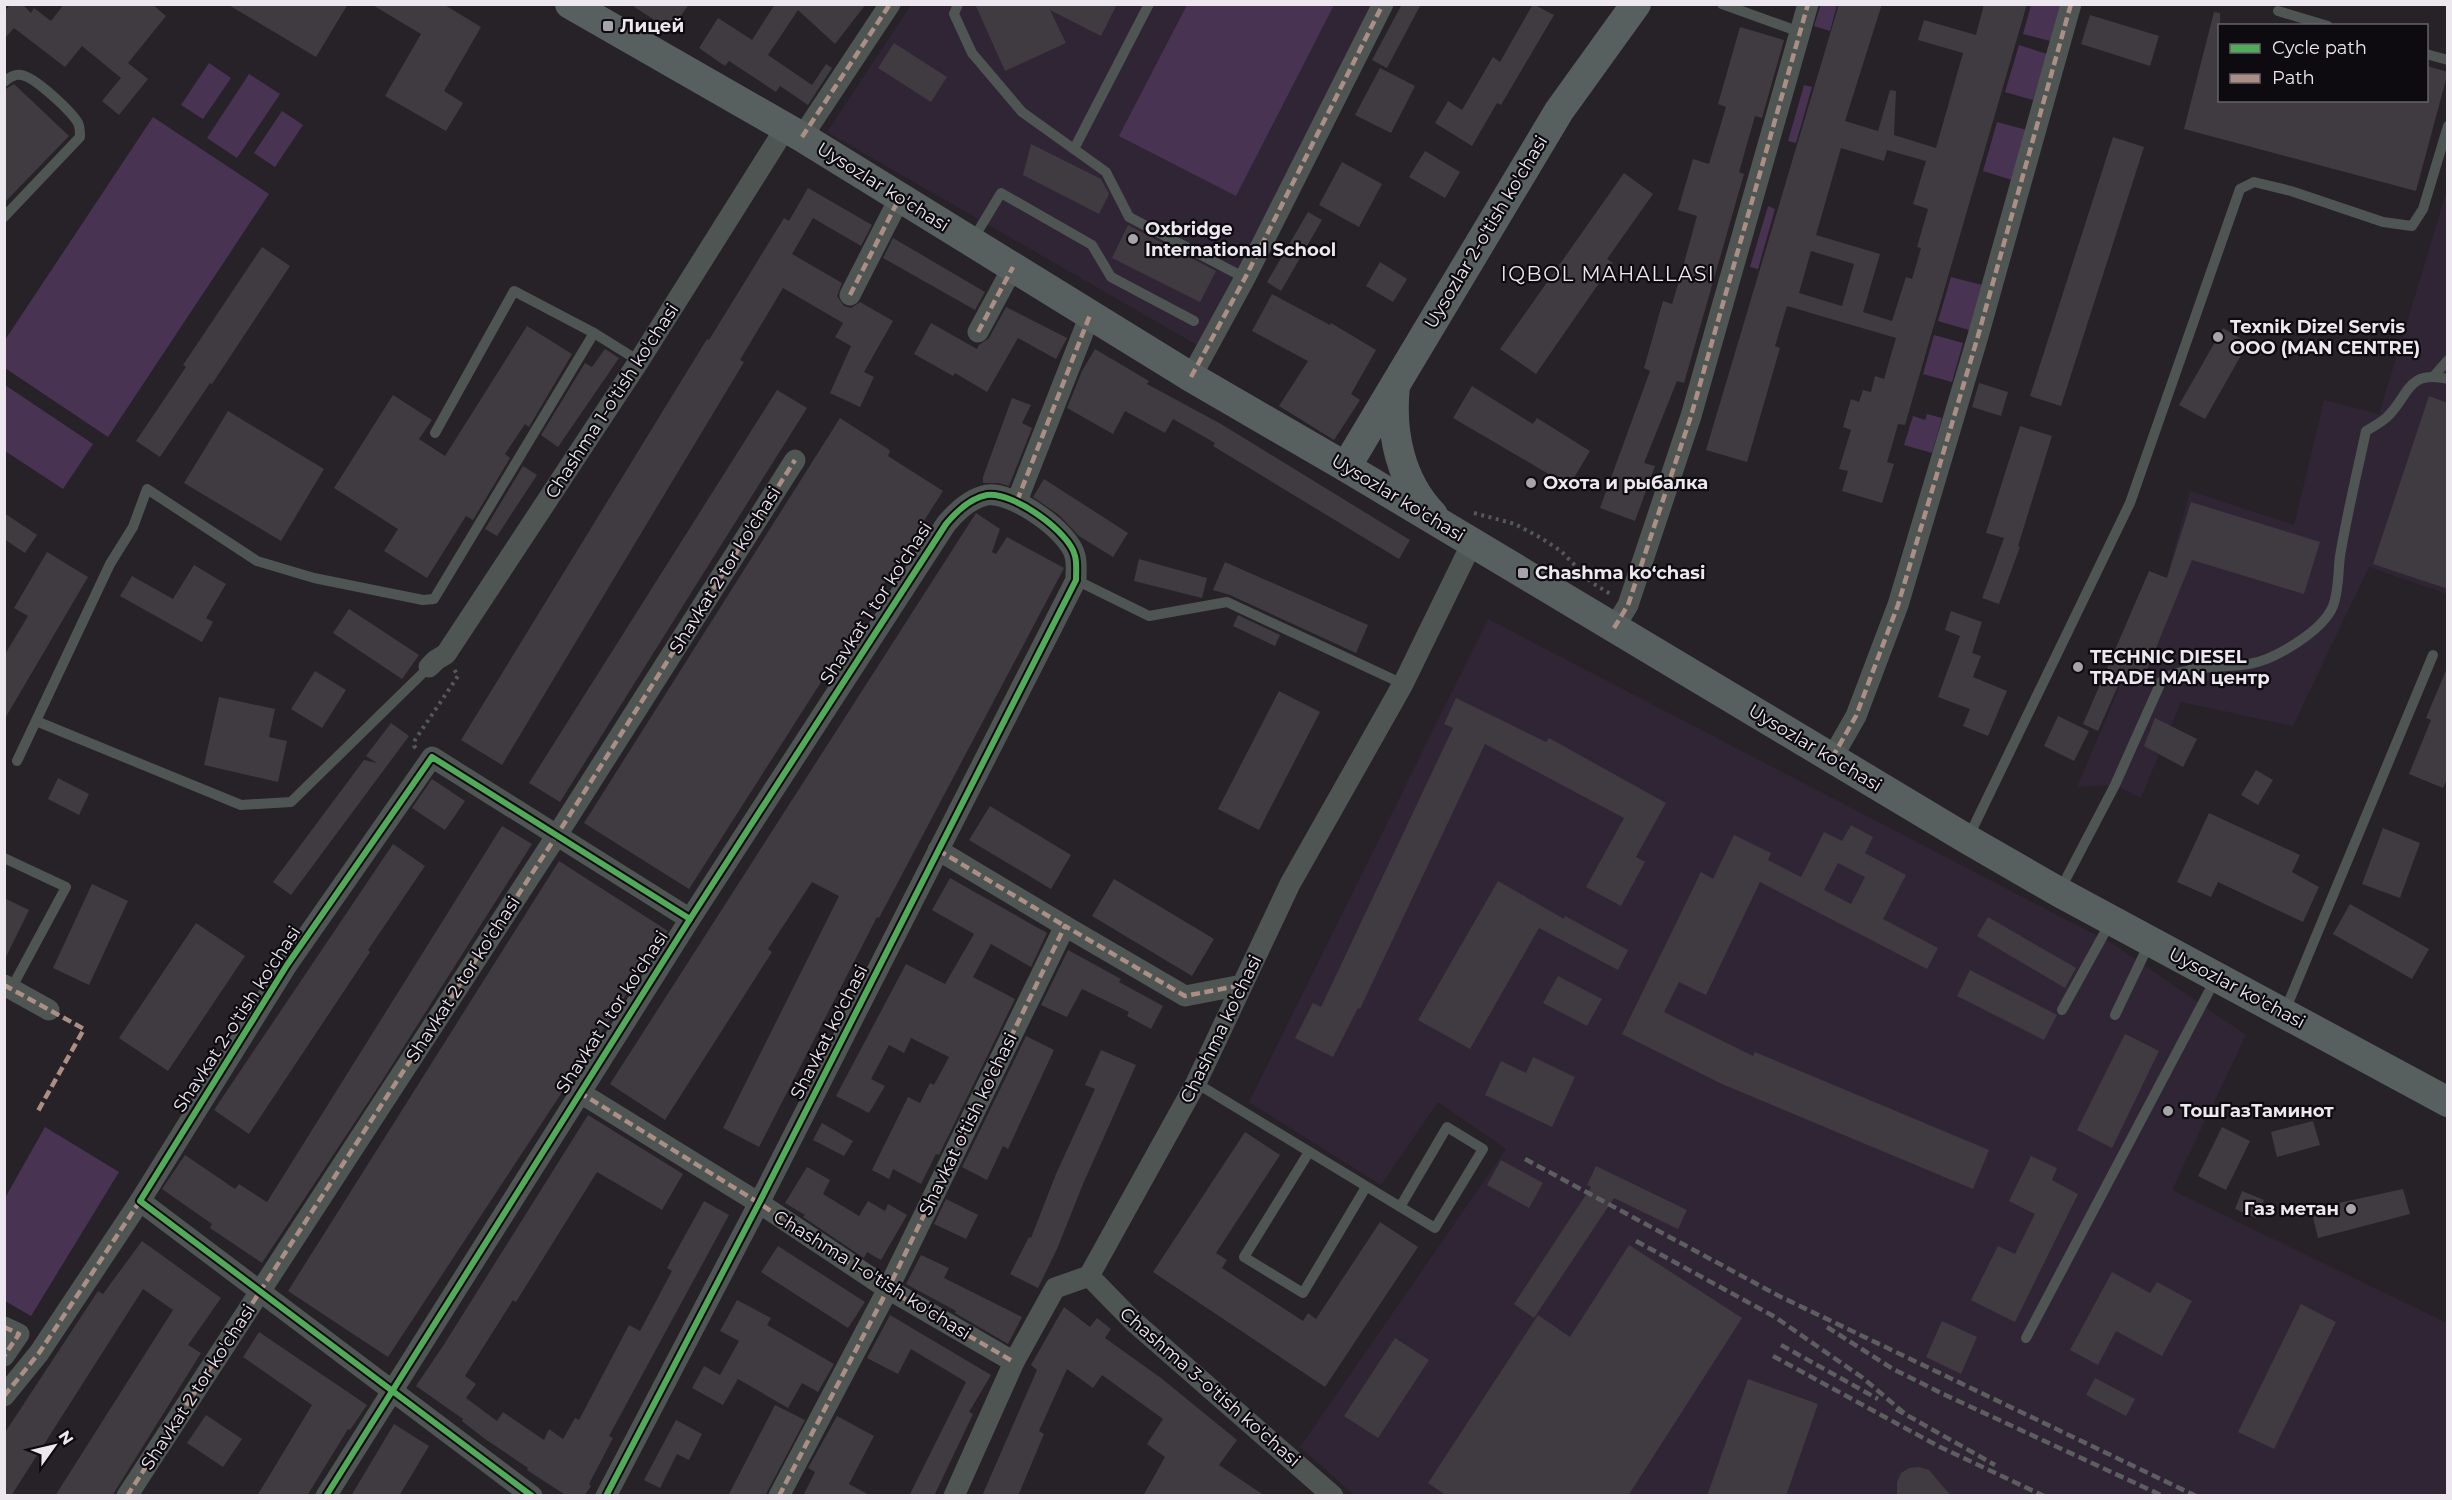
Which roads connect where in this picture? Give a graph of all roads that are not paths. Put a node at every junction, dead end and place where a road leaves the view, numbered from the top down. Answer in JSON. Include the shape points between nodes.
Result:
{"nodes":[{"id":1,"x":570,"y":4,"type":"edge"},
{"id":2,"x":890,"y":4,"type":"edge"},
{"id":3,"x":958,"y":4,"type":"edge"},
{"id":4,"x":1149,"y":4,"type":"edge"},
{"id":5,"x":1383,"y":4,"type":"edge"},
{"id":6,"x":1636,"y":4,"type":"edge"},
{"id":7,"x":1722,"y":4,"type":"edge"},
{"id":8,"x":1808,"y":4,"type":"edge"},
{"id":9,"x":2071,"y":4,"type":"edge"},
{"id":10,"x":2278,"y":11,"type":"dead end"},
{"id":11,"x":2321,"y":24,"type":"edge"},
{"id":12,"x":1800,"y":32,"type":"junction"},
{"id":13,"x":2428,"y":54,"type":"edge"},
{"id":14,"x":2448,"y":60,"type":"edge"},
{"id":15,"x":4,"y":82,"type":"edge"},
{"id":16,"x":2448,"y":126,"type":"edge"},
{"id":17,"x":794,"y":132,"type":"junction"},
{"id":18,"x":1074,"y":149,"type":"junction"},
{"id":19,"x":900,"y":197,"type":"junction"},
{"id":20,"x":4,"y":217,"type":"edge"},
{"id":21,"x":972,"y":241,"type":"junction"},
{"id":22,"x":1013,"y":267,"type":"junction"},
{"id":23,"x":1245,"y":278,"type":"junction"},
{"id":24,"x":850,"y":295,"type":"dead end"},
{"id":25,"x":1090,"y":315,"type":"junction"},
{"id":26,"x":1194,"y":321,"type":"dead end"},
{"id":27,"x":978,"y":332,"type":"dead end"},
{"id":28,"x":594,"y":333,"type":"junction"},
{"id":29,"x":2448,"y":360,"type":"edge"},
{"id":30,"x":639,"y":362,"type":"junction"},
{"id":31,"x":2434,"y":376,"type":"junction"},
{"id":32,"x":1191,"y":377,"type":"junction"},
{"id":33,"x":2448,"y":379,"type":"edge"},
{"id":34,"x":1395,"y":384,"type":"junction"},
{"id":35,"x":435,"y":433,"type":"dead end"},
{"id":36,"x":795,"y":460,"type":"dead end"},
{"id":37,"x":1346,"y":467,"type":"junction"},
{"id":38,"x":1017,"y":501,"type":"junction"},
{"id":39,"x":1455,"y":518,"type":"junction"},
{"id":40,"x":1472,"y":543,"type":"junction"},
{"id":41,"x":1076,"y":579,"type":"junction"},
{"id":42,"x":1621,"y":616,"type":"junction"},
{"id":43,"x":2433,"y":655,"type":"dead end"},
{"id":44,"x":438,"y":661,"type":"joint"},
{"id":45,"x":1402,"y":684,"type":"junction"},
{"id":46,"x":36,"y":722,"type":"junction"},
{"id":47,"x":1832,"y":758,"type":"junction"},
{"id":48,"x":18,"y":761,"type":"dead end"},
{"id":49,"x":557,"y":835,"type":"junction"},
{"id":50,"x":1967,"y":839,"type":"junction"},
{"id":51,"x":938,"y":850,"type":"junction"},
{"id":52,"x":4,"y":858,"type":"edge"},
{"id":53,"x":2059,"y":892,"type":"junction"},
{"id":54,"x":690,"y":919,"type":"junction"},
{"id":55,"x":2111,"y":920,"type":"junction"},
{"id":56,"x":1065,"y":926,"type":"junction"},
{"id":57,"x":2150,"y":941,"type":"junction"},
{"id":58,"x":2217,"y":977,"type":"junction"},
{"id":59,"x":1242,"y":985,"type":"junction"},
{"id":60,"x":8,"y":987,"type":"edge"},
{"id":61,"x":49,"y":1010,"type":"dead end"},
{"id":62,"x":2061,"y":1010,"type":"dead end"},
{"id":63,"x":2284,"y":1013,"type":"junction"},
{"id":64,"x":2115,"y":1015,"type":"dead end"},
{"id":65,"x":1196,"y":1083,"type":"junction"},
{"id":66,"x":579,"y":1092,"type":"junction"},
{"id":67,"x":2448,"y":1102,"type":"edge"},
{"id":68,"x":1309,"y":1152,"type":"junction"},
{"id":69,"x":1366,"y":1187,"type":"junction"},
{"id":70,"x":140,"y":1201,"type":"junction"},
{"id":71,"x":759,"y":1203,"type":"junction"},
{"id":72,"x":1400,"y":1207,"type":"junction"},
{"id":73,"x":1089,"y":1276,"type":"junction"},
{"id":74,"x":888,"y":1289,"type":"junction"},
{"id":75,"x":261,"y":1291,"type":"junction"},
{"id":76,"x":12,"y":1330,"type":"edge"},
{"id":77,"x":2026,"y":1338,"type":"dead end"},
{"id":78,"x":4,"y":1356,"type":"edge"},
{"id":79,"x":1014,"y":1362,"type":"junction"},
{"id":80,"x":393,"y":1390,"type":"junction"},
{"id":81,"x":4,"y":1396,"type":"edge"},
{"id":82,"x":127,"y":1496,"type":"edge"},
{"id":83,"x":326,"y":1496,"type":"edge"},
{"id":84,"x":532,"y":1496,"type":"edge"},
{"id":85,"x":606,"y":1496,"type":"edge"},
{"id":86,"x":778,"y":1496,"type":"edge"},
{"id":87,"x":954,"y":1496,"type":"edge"},
{"id":88,"x":1333,"y":1496,"type":"edge"}],
"edges":[{"from":1,"to":17,"type":"main road","name":"Uysozlar ko'chasi"},
{"from":2,"to":17,"type":"street","name":"Chashma 1-o'tish ko'chasi"},
{"from":3,"to":18,"type":"lane","via":[[954,14],[972,53],[1022,112]]},
{"from":4,"to":18,"type":"lane"},
{"from":5,"to":23,"type":"street"},
{"from":6,"to":34,"type":"main road","name":"Uysozlar 2-o'tish ko'chasi","via":[[1559,111]]},
{"from":7,"to":12,"type":"lane"},
{"from":8,"to":12,"type":"street"},
{"from":9,"to":47,"type":"street","via":[[1898,604],[1856,716]]},
{"from":10,"to":11,"type":"lane"},
{"from":12,"to":42,"type":"street","via":[[1691,416]]},
{"from":13,"to":14,"type":"lane"},
{"from":15,"to":20,"type":"lane","via":[[21,75],[32,80],[64,106],[79,125],[80,137]]},
{"from":16,"to":50,"type":"lane","via":[[2422,209],[2412,226],[2383,222],[2254,182],[2240,189],[2130,503]]},
{"from":17,"to":19,"type":"main road","name":"Uysozlar ko'chasi"},
{"from":17,"to":30,"type":"street","name":"Chashma 1-o'tish ko'chasi"},
{"from":18,"to":23,"type":"lane","via":[[1106,172],[1129,217]]},
{"from":19,"to":21,"type":"main road","name":"Uysozlar ko'chasi"},
{"from":19,"to":24,"type":"street"},
{"from":21,"to":22,"type":"main road","name":"Uysozlar ko'chasi"},
{"from":21,"to":26,"type":"lane","via":[[1000,193],[1092,244],[1111,277]]},
{"from":22,"to":25,"type":"main road","name":"Uysozlar ko'chasi"},
{"from":22,"to":27,"type":"street"},
{"from":23,"to":32,"type":"street"},
{"from":25,"to":32,"type":"main road","name":"Uysozlar ko'chasi"},
{"from":25,"to":38,"type":"street"},
{"from":28,"to":30,"type":"lane"},
{"from":28,"to":35,"type":"lane","via":[[514,291]]},
{"from":28,"to":46,"type":"lane","via":[[435,599],[423,600],[314,578],[257,561],[147,489],[133,527],[110,564]]},
{"from":29,"to":31,"type":"lane"},
{"from":30,"to":44,"type":"street","name":"Chashma 1-o'tish ko'chasi"},
{"from":31,"to":33,"type":"lane"},
{"from":31,"to":53,"type":"lane","via":[[2411,383],[2387,417],[2366,431],[2333,606],[2317,627],[2290,648],[2252,664],[2181,672],[2161,682],[2115,785]]},
{"from":32,"to":37,"type":"main road","name":"Uysozlar ko'chasi"},
{"from":34,"to":37,"type":"main road","name":"Uysozlar 2-o'tish ko'chasi"},
{"from":34,"to":39,"type":"main road","via":[[1393,424],[1401,462],[1429,511]]},
{"from":36,"to":49,"type":"street","name":"Shavkat 2 tor ko'chasi"},
{"from":37,"to":39,"type":"main road","name":"Uysozlar ko'chasi"},
{"from":38,"to":41,"type":"street","name":"Shavkat 1 tor ko'chasi","via":[[1067,540],[1075,556]]},
{"from":38,"to":54,"type":"street","name":"Shavkat 1 tor ko'chasi","via":[[988,495],[976,498],[946,524]]},
{"from":39,"to":40,"type":"main road","name":"Uysozlar ko'chasi"},
{"from":40,"to":42,"type":"main road","name":"Uysozlar ko'chasi"},
{"from":40,"to":45,"type":"street","name":"Chashma ko'chasi"},
{"from":41,"to":45,"type":"lane","via":[[1149,616],[1227,602]]},
{"from":41,"to":51,"type":"street","name":"Shavkat ko'chasi"},
{"from":42,"to":47,"type":"main road","name":"Uysozlar ko'chasi"},
{"from":43,"to":63,"type":"lane"},
{"from":44,"to":46,"type":"lane","via":[[291,802],[241,805]]},
{"from":45,"to":59,"type":"street","name":"Chashma ko'chasi","via":[[1290,884]]},
{"from":46,"to":48,"type":"lane"},
{"from":47,"to":50,"type":"main road","name":"Uysozlar ko'chasi"},
{"from":49,"to":54,"type":"street"},
{"from":49,"to":70,"type":"street","name":"Shavkat 2-o'tish ko'chasi","via":[[432,757],[287,965]]},
{"from":49,"to":75,"type":"street","name":"Shavkat 2 tor ko'chasi"},
{"from":50,"to":53,"type":"main road","name":"Uysozlar ko'chasi"},
{"from":51,"to":56,"type":"street"},
{"from":51,"to":71,"type":"street","name":"Shavkat ko'chasi"},
{"from":52,"to":60,"type":"lane","via":[[66,887]]},
{"from":53,"to":55,"type":"main road","name":"Uysozlar ko'chasi"},
{"from":54,"to":66,"type":"street","name":"Shavkat 1 tor ko'chasi"},
{"from":55,"to":57,"type":"main road","name":"Uysozlar ko'chasi"},
{"from":55,"to":62,"type":"lane"},
{"from":56,"to":59,"type":"street","via":[[1185,996]]},
{"from":56,"to":74,"type":"street","name":"Shavkat o'tish ko'chasi"},
{"from":57,"to":58,"type":"main road","name":"Uysozlar ko'chasi"},
{"from":57,"to":64,"type":"lane"},
{"from":58,"to":63,"type":"main road","name":"Uysozlar ko'chasi"},
{"from":58,"to":77,"type":"lane"},
{"from":59,"to":65,"type":"street","name":"Chashma ko'chasi"},
{"from":60,"to":61,"type":"street"},
{"from":63,"to":67,"type":"main road","name":"Uysozlar ko'chasi"},
{"from":65,"to":68,"type":"lane"},
{"from":65,"to":73,"type":"street","name":"Chashma ko'chasi"},
{"from":66,"to":71,"type":"street","name":"Chashma 1-o'tish ko'chasi"},
{"from":66,"to":80,"type":"street","name":"Shavkat 1 tor ko'chasi"},
{"from":68,"to":69,"type":"lane"},
{"from":68,"to":69,"type":"lane","via":[[1245,1257],[1303,1293]]},
{"from":69,"to":72,"type":"lane"},
{"from":70,"to":75,"type":"street"},
{"from":70,"to":81,"type":"street","name":"Shavkat 2-o'tish ko'chasi","via":[[39,1353]]},
{"from":71,"to":74,"type":"street","name":"Chashma 1-o'tish ko'chasi"},
{"from":71,"to":85,"type":"street","name":"Shavkat ko'chasi"},
{"from":72,"to":72,"type":"lane","via":[[1435,1228],[1483,1149],[1448,1126]]},
{"from":73,"to":79,"type":"street","via":[[1055,1288]]},
{"from":73,"to":88,"type":"street","name":"Chashma 3-o'tish ko'chasi","via":[[1133,1321]]},
{"from":74,"to":79,"type":"street","name":"Chashma 1-o'tish ko'chasi"},
{"from":74,"to":86,"type":"street","name":"Shavkat o'tish ko'chasi"},
{"from":75,"to":80,"type":"street"},
{"from":75,"to":82,"type":"street","name":"Shavkat 2 tor ko'chasi"},
{"from":76,"to":78,"type":"street"},
{"from":79,"to":87,"type":"street"},
{"from":80,"to":83,"type":"street","name":"Shavkat 1 tor ko'chasi"},
{"from":80,"to":84,"type":"street"}]}
